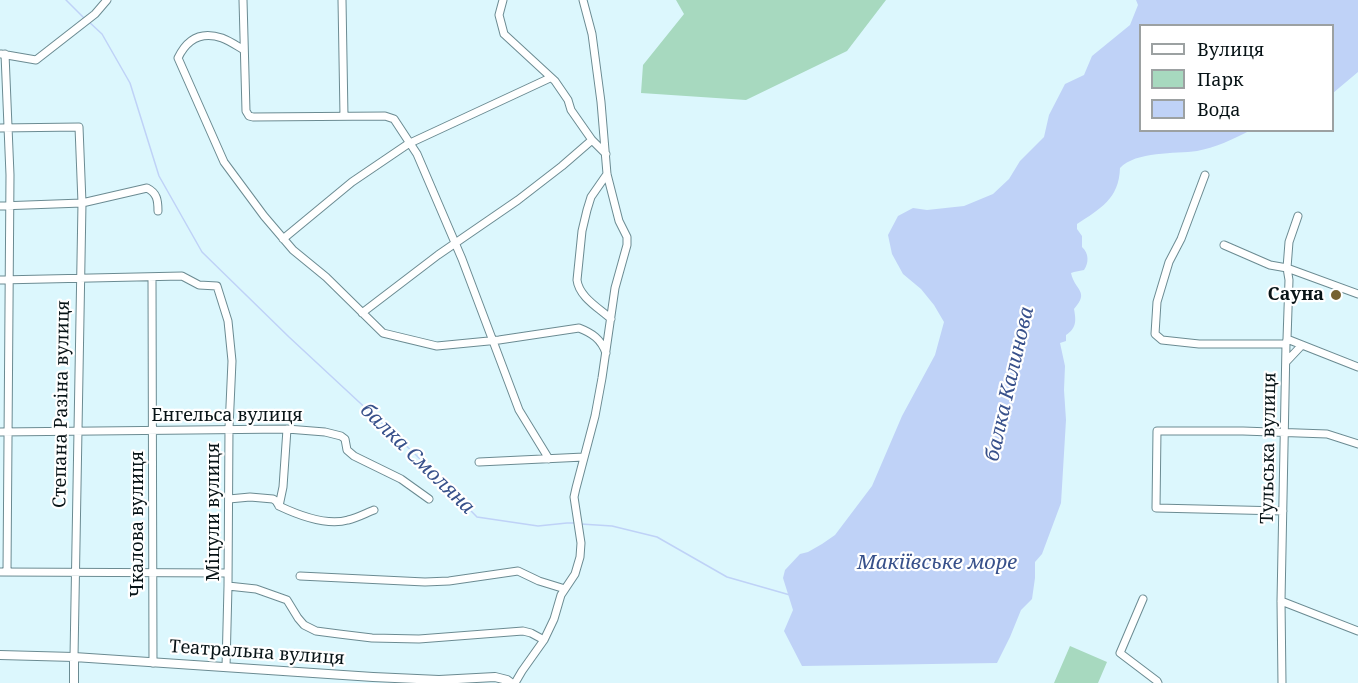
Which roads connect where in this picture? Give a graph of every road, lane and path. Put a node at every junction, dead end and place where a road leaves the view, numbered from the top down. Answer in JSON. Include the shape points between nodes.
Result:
{"nodes":[{"id":1,"x":108,"y":0,"type":"edge"},
{"id":2,"x":243,"y":0,"type":"edge"},
{"id":3,"x":342,"y":0,"type":"edge"},
{"id":4,"x":503,"y":0,"type":"edge"},
{"id":5,"x":583,"y":0,"type":"edge"},
{"id":6,"x":244,"y":50,"type":"junction"},
{"id":7,"x":2,"y":54,"type":"edge"},
{"id":8,"x":550,"y":78,"type":"junction"},
{"id":9,"x":344,"y":116,"type":"junction"},
{"id":10,"x":0,"y":128,"type":"edge"},
{"id":11,"x":9,"y":128,"type":"junction"},
{"id":12,"x":591,"y":140,"type":"junction"},
{"id":13,"x":410,"y":143,"type":"junction"},
{"id":14,"x":606,"y":154,"type":"junction"},
{"id":15,"x":607,"y":174,"type":"junction"},
{"id":16,"x":1205,"y":175,"type":"dead end"},
{"id":17,"x":82,"y":204,"type":"junction"},
{"id":18,"x":0,"y":206,"type":"edge"},
{"id":19,"x":10,"y":206,"type":"junction"},
{"id":20,"x":158,"y":211,"type":"dead end"},
{"id":21,"x":1298,"y":216,"type":"dead end"},
{"id":22,"x":283,"y":239,"type":"junction"},
{"id":23,"x":455,"y":243,"type":"junction"},
{"id":24,"x":1224,"y":245,"type":"dead end"},
{"id":25,"x":1287,"y":268,"type":"junction"},
{"id":26,"x":152,"y":278,"type":"junction"},
{"id":27,"x":81,"y":279,"type":"junction"},
{"id":28,"x":0,"y":280,"type":"edge"},
{"id":29,"x":10,"y":280,"type":"junction"},
{"id":30,"x":1358,"y":294,"type":"edge"},
{"id":31,"x":363,"y":313,"type":"junction"},
{"id":32,"x":611,"y":319,"type":"junction"},
{"id":33,"x":493,"y":341,"type":"junction"},
{"id":34,"x":1287,"y":341,"type":"junction"},
{"id":35,"x":1302,"y":345,"type":"junction"},
{"id":36,"x":606,"y":353,"type":"junction"},
{"id":37,"x":1286,"y":362,"type":"junction"},
{"id":38,"x":1358,"y":367,"type":"edge"},
{"id":39,"x":229,"y":428,"type":"junction"},
{"id":40,"x":287,"y":429,"type":"junction"},
{"id":41,"x":153,"y":430,"type":"junction"},
{"id":42,"x":78,"y":431,"type":"junction"},
{"id":43,"x":4,"y":432,"type":"edge"},
{"id":44,"x":1285,"y":433,"type":"junction"},
{"id":45,"x":1358,"y":444,"type":"edge"},
{"id":46,"x":584,"y":457,"type":"junction"},
{"id":47,"x":549,"y":459,"type":"junction"},
{"id":48,"x":479,"y":462,"type":"dead end"},
{"id":49,"x":429,"y":499,"type":"dead end"},
{"id":50,"x":229,"y":500,"type":"junction"},
{"id":51,"x":279,"y":506,"type":"junction"},
{"id":52,"x":374,"y":510,"type":"dead end"},
{"id":53,"x":1283,"y":511,"type":"junction"},
{"id":54,"x":4,"y":572,"type":"edge"},
{"id":55,"x":76,"y":573,"type":"junction"},
{"id":56,"x":153,"y":573,"type":"junction"},
{"id":57,"x":228,"y":573,"type":"junction"},
{"id":58,"x":300,"y":576,"type":"dead end"},
{"id":59,"x":228,"y":586,"type":"junction"},
{"id":60,"x":565,"y":589,"type":"junction"},
{"id":61,"x":1143,"y":599,"type":"dead end"},
{"id":62,"x":1281,"y":601,"type":"junction"},
{"id":63,"x":1358,"y":632,"type":"edge"},
{"id":64,"x":544,"y":640,"type":"junction"},
{"id":65,"x":0,"y":655,"type":"edge"},
{"id":66,"x":74,"y":657,"type":"junction"},
{"id":67,"x":153,"y":663,"type":"junction"},
{"id":68,"x":226,"y":667,"type":"junction"},
{"id":69,"x":74,"y":683,"type":"edge"},
{"id":70,"x":513,"y":683,"type":"edge"},
{"id":71,"x":1158,"y":683,"type":"edge"},
{"id":72,"x":1282,"y":683,"type":"edge"}],
"edges":[{"from":1,"to":7,"type":"street","via":[[36,60]]},
{"from":2,"to":6,"type":"street"},
{"from":3,"to":9,"type":"street"},
{"from":4,"to":8,"type":"street","via":[[499,15],[504,34]]},
{"from":5,"to":14,"type":"street","via":[[592,34]]},
{"from":6,"to":9,"type":"street","via":[[249,116]]},
{"from":6,"to":22,"type":"street","via":[[222,38],[205,35],[183,46],[178,58],[224,162]]},
{"from":7,"to":11,"type":"street"},
{"from":8,"to":12,"type":"street"},
{"from":8,"to":13,"type":"street"},
{"from":9,"to":13,"type":"street","via":[[394,119]]},
{"from":10,"to":11,"type":"street"},
{"from":11,"to":17,"type":"street","name":"Степана Разіна вулиця","via":[[79,127]]},
{"from":11,"to":19,"type":"street"},
{"from":12,"to":14,"type":"street"},
{"from":12,"to":23,"type":"street","via":[[518,200]]},
{"from":13,"to":22,"type":"street","via":[[352,182]]},
{"from":13,"to":23,"type":"street"},
{"from":14,"to":15,"type":"street"},
{"from":15,"to":32,"type":"street","via":[[627,237]]},
{"from":15,"to":32,"type":"street","via":[[586,210],[577,280],[582,293]]},
{"from":16,"to":34,"type":"street","via":[[1169,262],[1157,302],[1155,334],[1162,340],[1199,344]]},
{"from":17,"to":19,"type":"street"},
{"from":17,"to":20,"type":"street","via":[[147,188],[157,198]]},
{"from":17,"to":27,"type":"street","name":"Степана Разіна вулиця"},
{"from":18,"to":19,"type":"street"},
{"from":19,"to":29,"type":"street"},
{"from":21,"to":25,"type":"street","name":"Тульська вулиця","via":[[1289,242]]},
{"from":22,"to":31,"type":"street"},
{"from":23,"to":31,"type":"street"},
{"from":23,"to":33,"type":"street"},
{"from":24,"to":25,"type":"street","via":[[1270,265]]},
{"from":25,"to":30,"type":"street"},
{"from":25,"to":34,"type":"street","name":"Тульська вулиця"},
{"from":26,"to":27,"type":"street"},
{"from":26,"to":39,"type":"street","name":"Міцули вулиця","via":[[182,276],[199,285],[217,286],[228,321],[232,361]]},
{"from":26,"to":41,"type":"street","name":"Чкалова вулиця"},
{"from":27,"to":29,"type":"street"},
{"from":27,"to":42,"type":"street","name":"Степана Разіна вулиця"},
{"from":28,"to":29,"type":"street"},
{"from":29,"to":43,"type":"street"},
{"from":31,"to":33,"type":"street","via":[[383,333],[437,345]]},
{"from":32,"to":36,"type":"street"},
{"from":33,"to":36,"type":"street","via":[[579,328],[598,339]]},
{"from":33,"to":47,"type":"street","via":[[519,410]]},
{"from":34,"to":35,"type":"street"},
{"from":34,"to":37,"type":"street","name":"Тульська вулиця"},
{"from":35,"to":37,"type":"street"},
{"from":35,"to":38,"type":"street"},
{"from":36,"to":46,"type":"street"},
{"from":37,"to":44,"type":"street","name":"Тульська вулиця"},
{"from":39,"to":40,"type":"street","name":"Енгельса вулиця"},
{"from":39,"to":41,"type":"street","name":"Енгельса вулиця"},
{"from":39,"to":50,"type":"street","name":"Міцули вулиця"},
{"from":40,"to":49,"type":"street","name":"Енгельса вулиця","via":[[341,436],[354,456],[401,479]]},
{"from":40,"to":51,"type":"street"},
{"from":41,"to":42,"type":"street","name":"Енгельса вулиця"},
{"from":41,"to":56,"type":"street","name":"Чкалова вулиця"},
{"from":42,"to":43,"type":"street","name":"Енгельса вулиця"},
{"from":42,"to":55,"type":"street","name":"Степана Разіна вулиця"},
{"from":43,"to":54,"type":"street"},
{"from":44,"to":45,"type":"street","via":[[1327,434]]},
{"from":44,"to":53,"type":"street","name":"Тульська вулиця"},
{"from":44,"to":53,"type":"street","via":[[1157,431],[1156,508]]},
{"from":46,"to":47,"type":"street"},
{"from":46,"to":60,"type":"street","via":[[574,497],[582,543],[580,557]]},
{"from":47,"to":48,"type":"street"},
{"from":50,"to":51,"type":"street","via":[[273,499]]},
{"from":50,"to":57,"type":"street","name":"Міцули вулиця"},
{"from":51,"to":52,"type":"street","via":[[329,522]]},
{"from":53,"to":62,"type":"street","name":"Тульська вулиця"},
{"from":54,"to":55,"type":"street"},
{"from":55,"to":56,"type":"street"},
{"from":55,"to":66,"type":"street","name":"Степана Разіна вулиця"},
{"from":56,"to":57,"type":"street"},
{"from":56,"to":67,"type":"street","name":"Чкалова вулиця"},
{"from":57,"to":59,"type":"street","name":"Міцули вулиця"},
{"from":58,"to":60,"type":"street","via":[[425,582],[518,571]]},
{"from":59,"to":64,"type":"street","via":[[256,589],[287,600],[304,624],[339,634],[418,639],[523,631]]},
{"from":59,"to":68,"type":"street","name":"Міцули вулиця"},
{"from":60,"to":64,"type":"street"},
{"from":61,"to":71,"type":"street","via":[[1120,653]]},
{"from":62,"to":63,"type":"street"},
{"from":62,"to":72,"type":"street","name":"Тульська вулиця"},
{"from":64,"to":70,"type":"street"},
{"from":65,"to":66,"type":"street","name":"Театральна вулиця"},
{"from":66,"to":67,"type":"street","name":"Театральна вулиця"},
{"from":66,"to":69,"type":"street","name":"Степана Разіна вулиця"},
{"from":67,"to":68,"type":"street","name":"Театральна вулиця"},
{"from":68,"to":70,"type":"street","name":"Театральна вулиця","via":[[439,680],[495,677]]}]}
